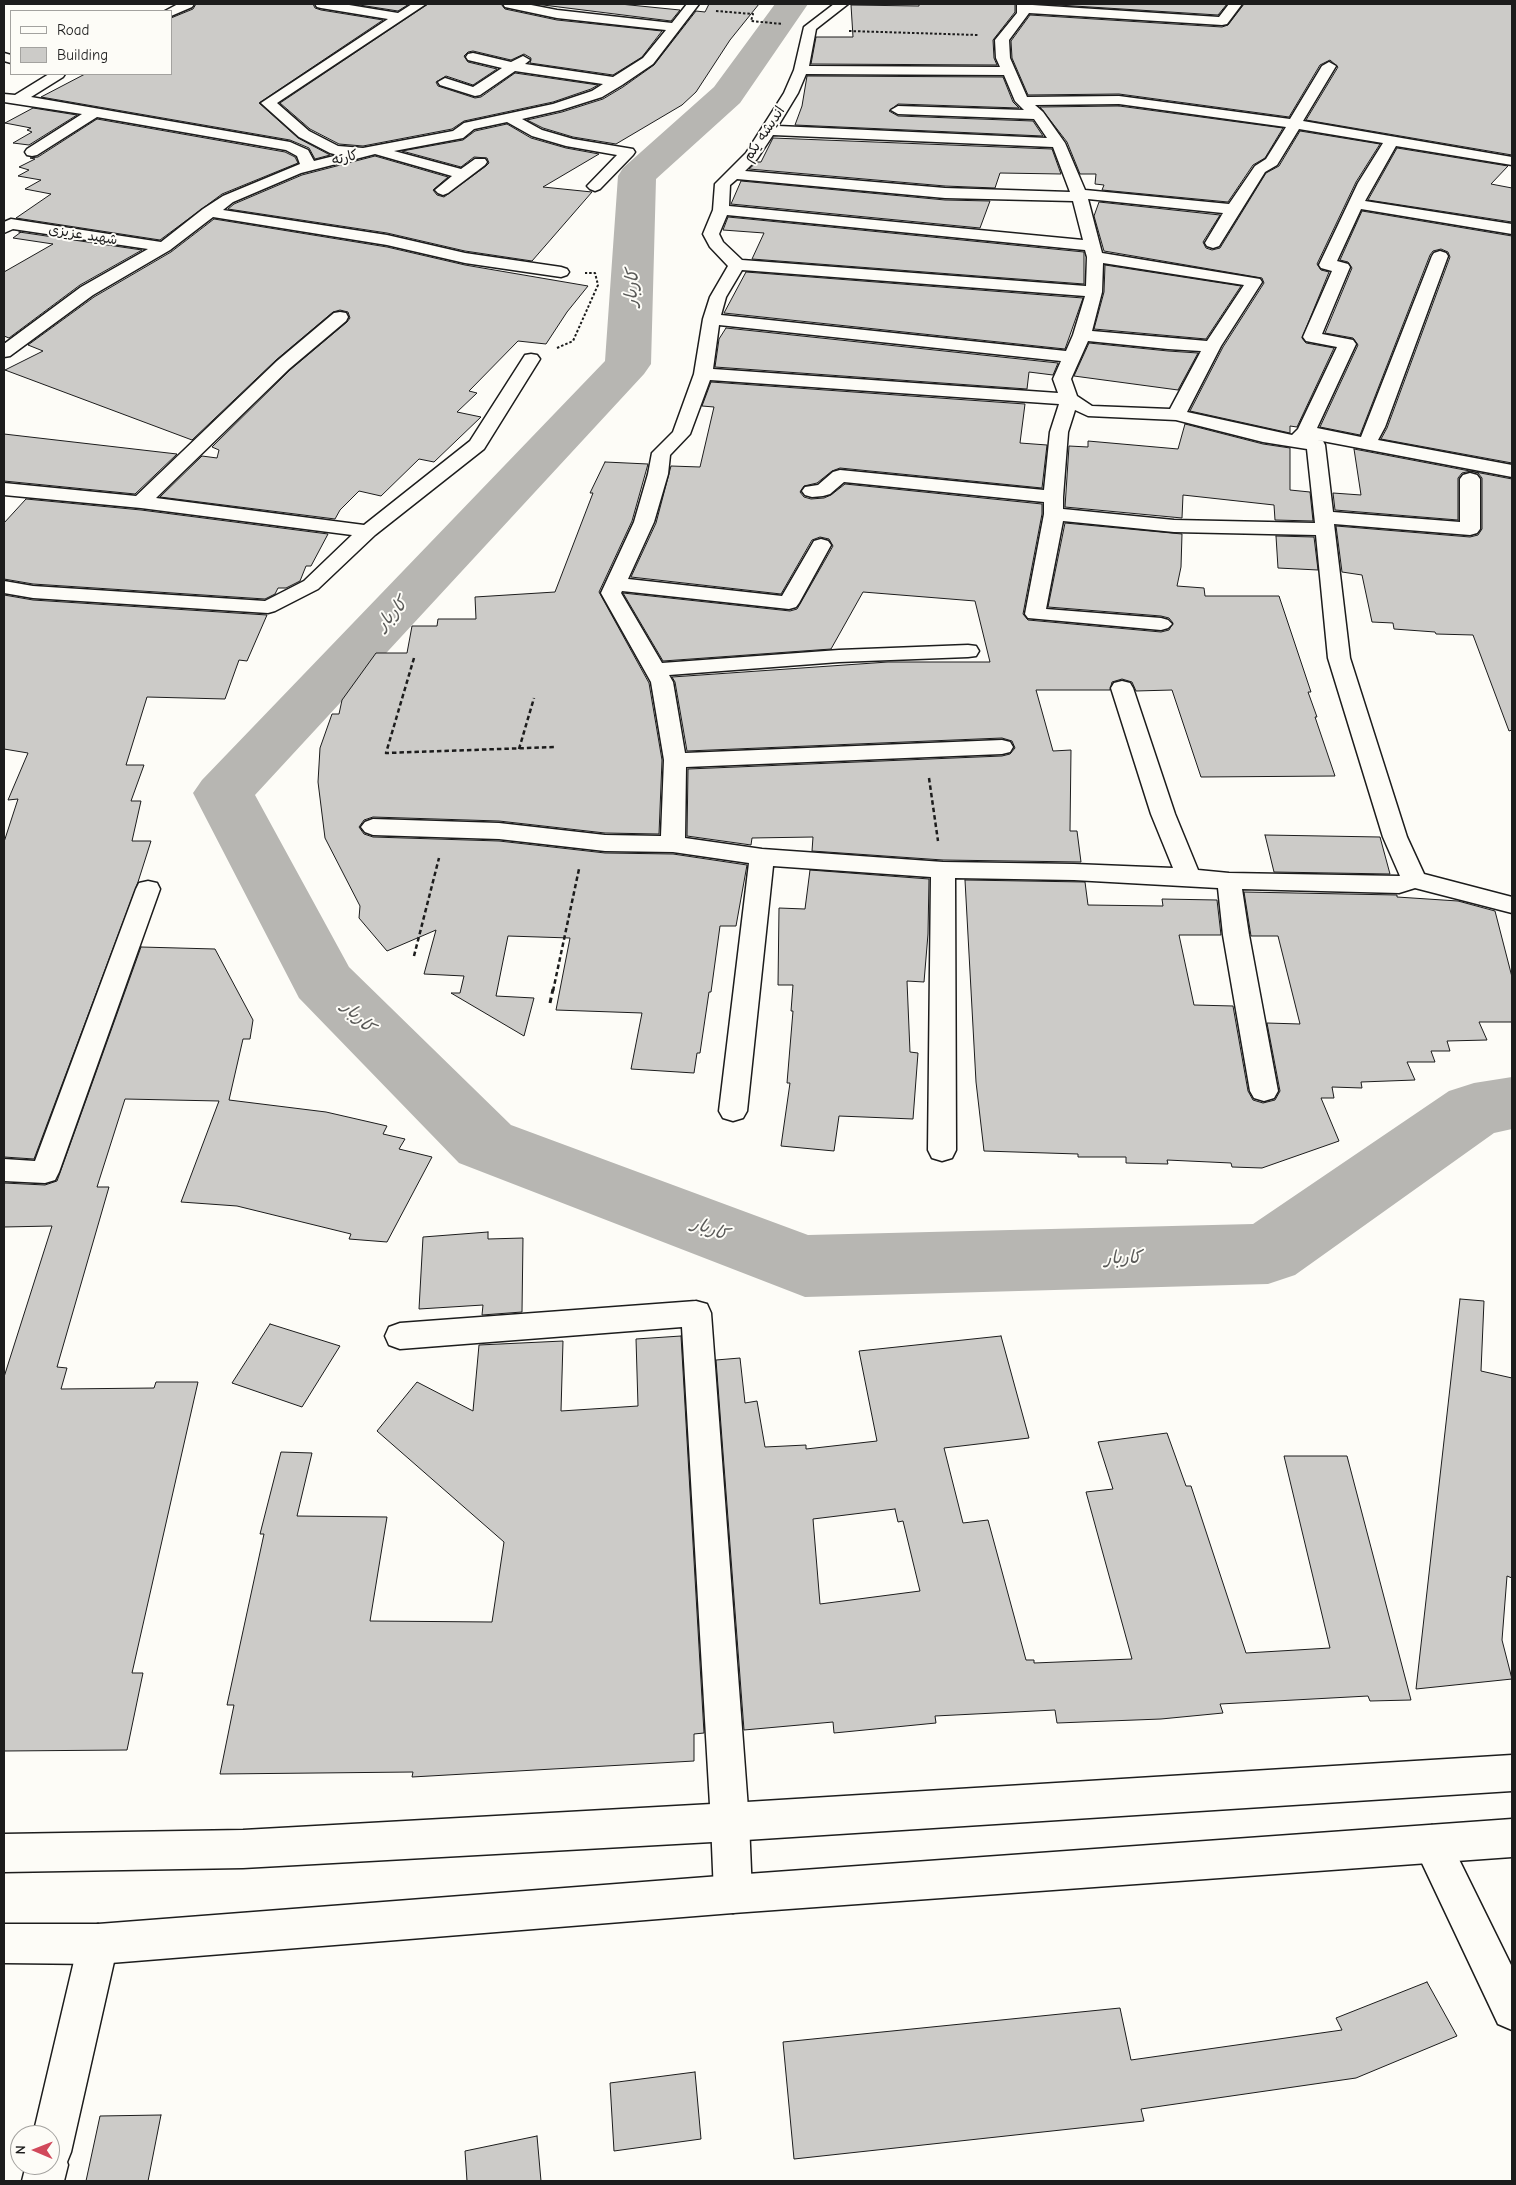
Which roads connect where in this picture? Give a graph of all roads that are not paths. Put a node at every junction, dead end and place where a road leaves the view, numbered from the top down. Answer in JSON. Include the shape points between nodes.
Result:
{"nodes":[{"id":1,"x":188,"y":4,"type":"edge"},
{"id":2,"x":321,"y":4,"type":"edge"},
{"id":3,"x":420,"y":4,"type":"edge"},
{"id":4,"x":509,"y":4,"type":"edge"},
{"id":5,"x":568,"y":4,"type":"edge"},
{"id":6,"x":842,"y":4,"type":"edge"},
{"id":7,"x":1236,"y":4,"type":"edge"},
{"id":8,"x":691,"y":6,"type":"edge"},
{"id":9,"x":1023,"y":6,"type":"edge"},
{"id":10,"x":172,"y":12,"type":"edge"},
{"id":11,"x":557,"y":14,"type":"junction"},
{"id":12,"x":400,"y":17,"type":"junction"},
{"id":13,"x":676,"y":27,"type":"junction"},
{"id":14,"x":528,"y":56,"type":"dead end"},
{"id":15,"x":473,"y":57,"type":"dead end"},
{"id":16,"x":1329,"y":66,"type":"dead end"},
{"id":17,"x":515,"y":67,"type":"junction"},
{"id":18,"x":801,"y":70,"type":"junction"},
{"id":19,"x":1008,"y":71,"type":"junction"},
{"id":20,"x":56,"y":75,"type":"edge"},
{"id":21,"x":445,"y":82,"type":"dead end"},
{"id":22,"x":616,"y":82,"type":"junction"},
{"id":23,"x":11,"y":99,"type":"edge"},
{"id":24,"x":1022,"y":101,"type":"junction"},
{"id":25,"x":898,"y":110,"type":"dead end"},
{"id":26,"x":94,"y":112,"type":"junction"},
{"id":27,"x":1038,"y":115,"type":"junction"},
{"id":28,"x":508,"y":117,"type":"junction"},
{"id":29,"x":1294,"y":124,"type":"junction"},
{"id":30,"x":768,"y":130,"type":"junction"},
{"id":31,"x":437,"y":139,"type":"junction"},
{"id":32,"x":1392,"y":141,"type":"junction"},
{"id":33,"x":1058,"y":143,"type":"junction"},
{"id":34,"x":374,"y":150,"type":"junction"},
{"id":35,"x":32,"y":152,"type":"dead end"},
{"id":36,"x":748,"y":160,"type":"junction"},
{"id":37,"x":768,"y":161,"type":"dead end"},
{"id":38,"x":480,"y":162,"type":"dead end"},
{"id":39,"x":1512,"y":162,"type":"edge"},
{"id":40,"x":309,"y":167,"type":"junction"},
{"id":41,"x":463,"y":174,"type":"junction"},
{"id":42,"x":734,"y":174,"type":"junction"},
{"id":43,"x":1051,"y":178,"type":"dead end"},
{"id":44,"x":595,"y":186,"type":"dead end"},
{"id":45,"x":443,"y":190,"type":"dead end"},
{"id":46,"x":1076,"y":190,"type":"junction"},
{"id":47,"x":1356,"y":204,"type":"junction"},
{"id":48,"x":1233,"y":209,"type":"junction"},
{"id":49,"x":721,"y":210,"type":"junction"},
{"id":50,"x":208,"y":212,"type":"junction"},
{"id":51,"x":4,"y":228,"type":"edge"},
{"id":52,"x":1512,"y":229,"type":"edge"},
{"id":53,"x":1213,"y":243,"type":"dead end"},
{"id":54,"x":164,"y":247,"type":"junction"},
{"id":55,"x":1094,"y":251,"type":"junction"},
{"id":56,"x":1440,"y":256,"type":"dead end"},
{"id":57,"x":737,"y":265,"type":"junction"},
{"id":58,"x":561,"y":272,"type":"road end"},
{"id":59,"x":1094,"y":292,"type":"junction"},
{"id":60,"x":340,"y":317,"type":"dead end"},
{"id":61,"x":711,"y":319,"type":"junction"},
{"id":62,"x":1082,"y":335,"type":"junction"},
{"id":63,"x":1212,"y":346,"type":"junction"},
{"id":64,"x":4,"y":352,"type":"edge"},
{"id":65,"x":1073,"y":357,"type":"junction"},
{"id":66,"x":531,"y":359,"type":"road end"},
{"id":67,"x":703,"y":374,"type":"junction"},
{"id":68,"x":1069,"y":399,"type":"junction"},
{"id":69,"x":1176,"y":415,"type":"junction"},
{"id":70,"x":1300,"y":437,"type":"junction"},
{"id":71,"x":1367,"y":444,"type":"junction"},
{"id":72,"x":1512,"y":471,"type":"edge"},
{"id":73,"x":1470,"y":479,"type":"dead end"},
{"id":74,"x":4,"y":489,"type":"edge"},
{"id":75,"x":812,"y":491,"type":"dead end"},
{"id":76,"x":141,"y":502,"type":"junction"},
{"id":77,"x":1053,"y":506,"type":"junction"},
{"id":78,"x":1325,"y":523,"type":"junction"},
{"id":79,"x":368,"y":531,"type":"junction"},
{"id":80,"x":821,"y":545,"type":"dead end"},
{"id":81,"x":616,"y":584,"type":"junction"},
{"id":82,"x":4,"y":587,"type":"edge"},
{"id":83,"x":1161,"y":624,"type":"dead end"},
{"id":84,"x":968,"y":651,"type":"dead end"},
{"id":85,"x":655,"y":670,"type":"junction"},
{"id":86,"x":1122,"y":688,"type":"dead end"},
{"id":87,"x":1002,"y":747,"type":"dead end"},
{"id":88,"x":675,"y":760,"type":"junction"},
{"id":89,"x":373,"y":827,"type":"dead end"},
{"id":90,"x":673,"y":844,"type":"junction"},
{"id":91,"x":762,"y":857,"type":"junction"},
{"id":92,"x":943,"y":870,"type":"junction"},
{"id":93,"x":1189,"y":877,"type":"junction"},
{"id":94,"x":1414,"y":880,"type":"junction"},
{"id":95,"x":1229,"y":881,"type":"junction"},
{"id":96,"x":148,"y":889,"type":"dead end"},
{"id":97,"x":1512,"y":905,"type":"edge"},
{"id":98,"x":1264,"y":1091,"type":"dead end"},
{"id":99,"x":733,"y":1111,"type":"dead end"},
{"id":100,"x":942,"y":1150,"type":"dead end"},
{"id":101,"x":4,"y":1170,"type":"edge"},
{"id":102,"x":400,"y":1336,"type":"dead end"},
{"id":103,"x":1512,"y":1773,"type":"edge"},
{"id":104,"x":730,"y":1822,"type":"junction"},
{"id":105,"x":1512,"y":1838,"type":"edge"},
{"id":106,"x":1432,"y":1844,"type":"junction"},
{"id":107,"x":4,"y":1852,"type":"edge"},
{"id":108,"x":733,"y":1894,"type":"junction"},
{"id":109,"x":4,"y":1944,"type":"edge"},
{"id":110,"x":98,"y":1944,"type":"junction"},
{"id":111,"x":1512,"y":2010,"type":"edge"},
{"id":112,"x":56,"y":2125,"type":"edge"}],
"edges":[{"from":1,"to":10,"type":"street"},
{"from":2,"to":12,"type":"street"},
{"from":3,"to":12,"type":"street"},
{"from":4,"to":11,"type":"street"},
{"from":5,"to":11,"type":"street"},
{"from":6,"to":18,"type":"street","name":"اندیشه یکم","via":[[810,27]]},
{"from":7,"to":9,"type":"street","via":[[1222,21]]},
{"from":8,"to":13,"type":"street","name":"کارته"},
{"from":9,"to":19,"type":"street","via":[[1023,13],[1002,40]]},
{"from":11,"to":13,"type":"street"},
{"from":12,"to":31,"type":"street","via":[[268,103],[304,134],[335,150],[357,152]]},
{"from":13,"to":22,"type":"street","name":"کارته","via":[[648,61]]},
{"from":14,"to":17,"type":"street"},
{"from":15,"to":17,"type":"street"},
{"from":16,"to":29,"type":"street"},
{"from":17,"to":21,"type":"street","via":[[475,92]]},
{"from":17,"to":22,"type":"street"},
{"from":18,"to":19,"type":"street"},
{"from":18,"to":30,"type":"street","name":"اندیشه یکم"},
{"from":19,"to":24,"type":"street"},
{"from":20,"to":23,"type":"street"},
{"from":22,"to":28,"type":"street","name":"کارته","via":[[597,94]]},
{"from":23,"to":26,"type":"street"},
{"from":24,"to":27,"type":"street"},
{"from":24,"to":29,"type":"street","via":[[1119,100]]},
{"from":25,"to":27,"type":"street"},
{"from":26,"to":35,"type":"street"},
{"from":26,"to":40,"type":"street","via":[[290,146],[303,153]]},
{"from":27,"to":33,"type":"street"},
{"from":28,"to":31,"type":"street","name":"کارته","via":[[469,126],[458,135]]},
{"from":28,"to":44,"type":"street","via":[[537,133],[571,143],[628,152]]},
{"from":29,"to":32,"type":"street"},
{"from":29,"to":48,"type":"street","via":[[1272,162],[1260,170]]},
{"from":30,"to":33,"type":"street"},
{"from":30,"to":36,"type":"street","name":"اندیشه یکم"},
{"from":31,"to":34,"type":"street","name":"کارته"},
{"from":32,"to":39,"type":"street"},
{"from":32,"to":47,"type":"street"},
{"from":33,"to":46,"type":"street"},
{"from":34,"to":40,"type":"street","name":"کارته"},
{"from":34,"to":41,"type":"street"},
{"from":36,"to":37,"type":"street"},
{"from":36,"to":42,"type":"street","name":"اندیشه یکم"},
{"from":38,"to":41,"type":"street"},
{"from":40,"to":50,"type":"street","name":"کارته","via":[[228,199]]},
{"from":41,"to":45,"type":"street"},
{"from":42,"to":46,"type":"street","via":[[945,193]]},
{"from":42,"to":49,"type":"street","name":"اندیشه یکم","via":[[723,184]]},
{"from":43,"to":46,"type":"street"},
{"from":46,"to":48,"type":"street"},
{"from":46,"to":55,"type":"street"},
{"from":47,"to":52,"type":"street"},
{"from":47,"to":70,"type":"street","via":[[1327,265],[1342,268],[1312,337],[1347,344]]},
{"from":48,"to":53,"type":"street"},
{"from":49,"to":55,"type":"street"},
{"from":49,"to":57,"type":"street","name":"اندیشه یکم","via":[[711,234],[716,244]]},
{"from":50,"to":54,"type":"street","name":"کارته"},
{"from":50,"to":58,"type":"street"},
{"from":51,"to":54,"type":"street","name":"شهید عزیزی","via":[[11,224]]},
{"from":54,"to":64,"type":"street","name":"کارته","via":[[87,291]]},
{"from":55,"to":59,"type":"street"},
{"from":55,"to":63,"type":"street","via":[[1254,282]]},
{"from":56,"to":71,"type":"street"},
{"from":57,"to":59,"type":"street"},
{"from":57,"to":61,"type":"street","via":[[718,297]]},
{"from":59,"to":62,"type":"street"},
{"from":60,"to":76,"type":"street","via":[[283,365]]},
{"from":61,"to":65,"type":"street"},
{"from":61,"to":67,"type":"street"},
{"from":62,"to":63,"type":"street"},
{"from":62,"to":65,"type":"street"},
{"from":63,"to":69,"type":"street"},
{"from":65,"to":68,"type":"street","via":[[1062,379]]},
{"from":66,"to":79,"type":"street","via":[[477,445]]},
{"from":67,"to":68,"type":"street"},
{"from":67,"to":81,"type":"street","via":[[681,434],[661,453],[644,522]]},
{"from":68,"to":69,"type":"street","via":[[1088,411]]},
{"from":68,"to":77,"type":"street","via":[[1059,432]]},
{"from":69,"to":70,"type":"street","via":[[1263,436]]},
{"from":70,"to":71,"type":"street"},
{"from":70,"to":78,"type":"street","via":[[1316,445]]},
{"from":71,"to":72,"type":"street"},
{"from":73,"to":78,"type":"street","via":[[1470,529]]},
{"from":74,"to":76,"type":"street"},
{"from":75,"to":77,"type":"street","via":[[822,490],[840,476]]},
{"from":76,"to":79,"type":"street"},
{"from":77,"to":78,"type":"street","via":[[1174,526]]},
{"from":77,"to":83,"type":"street","via":[[1035,614]]},
{"from":78,"to":94,"type":"street","via":[[1339,658],[1395,837]]},
{"from":79,"to":82,"type":"street","via":[[311,584],[268,606],[33,592]]},
{"from":80,"to":81,"type":"street","via":[[789,603]]},
{"from":81,"to":85,"type":"street","via":[[612,593]]},
{"from":84,"to":85,"type":"street","via":[[839,656]]},
{"from":85,"to":88,"type":"street","via":[[662,682]]},
{"from":86,"to":93,"type":"street","via":[[1163,814]]},
{"from":87,"to":88,"type":"street"},
{"from":88,"to":90,"type":"street"},
{"from":89,"to":90,"type":"street","via":[[499,831],[585,842]]},
{"from":90,"to":91,"type":"street"},
{"from":91,"to":92,"type":"street"},
{"from":91,"to":99,"type":"street"},
{"from":92,"to":93,"type":"street"},
{"from":92,"to":100,"type":"street"},
{"from":93,"to":95,"type":"street"},
{"from":94,"to":95,"type":"street","via":[[1398,885]]},
{"from":94,"to":97,"type":"street"},
{"from":95,"to":98,"type":"street"},
{"from":96,"to":101,"type":"street","via":[[46,1172]]},
{"from":102,"to":104,"type":"street","via":[[696,1313]]},
{"from":103,"to":104,"type":"street"},
{"from":104,"to":107,"type":"street","via":[[243,1849]]},
{"from":104,"to":108,"type":"street"},
{"from":105,"to":106,"type":"street"},
{"from":106,"to":108,"type":"street"},
{"from":106,"to":111,"type":"street"},
{"from":108,"to":110,"type":"street"},
{"from":109,"to":110,"type":"street"},
{"from":110,"to":112,"type":"street"}]}
